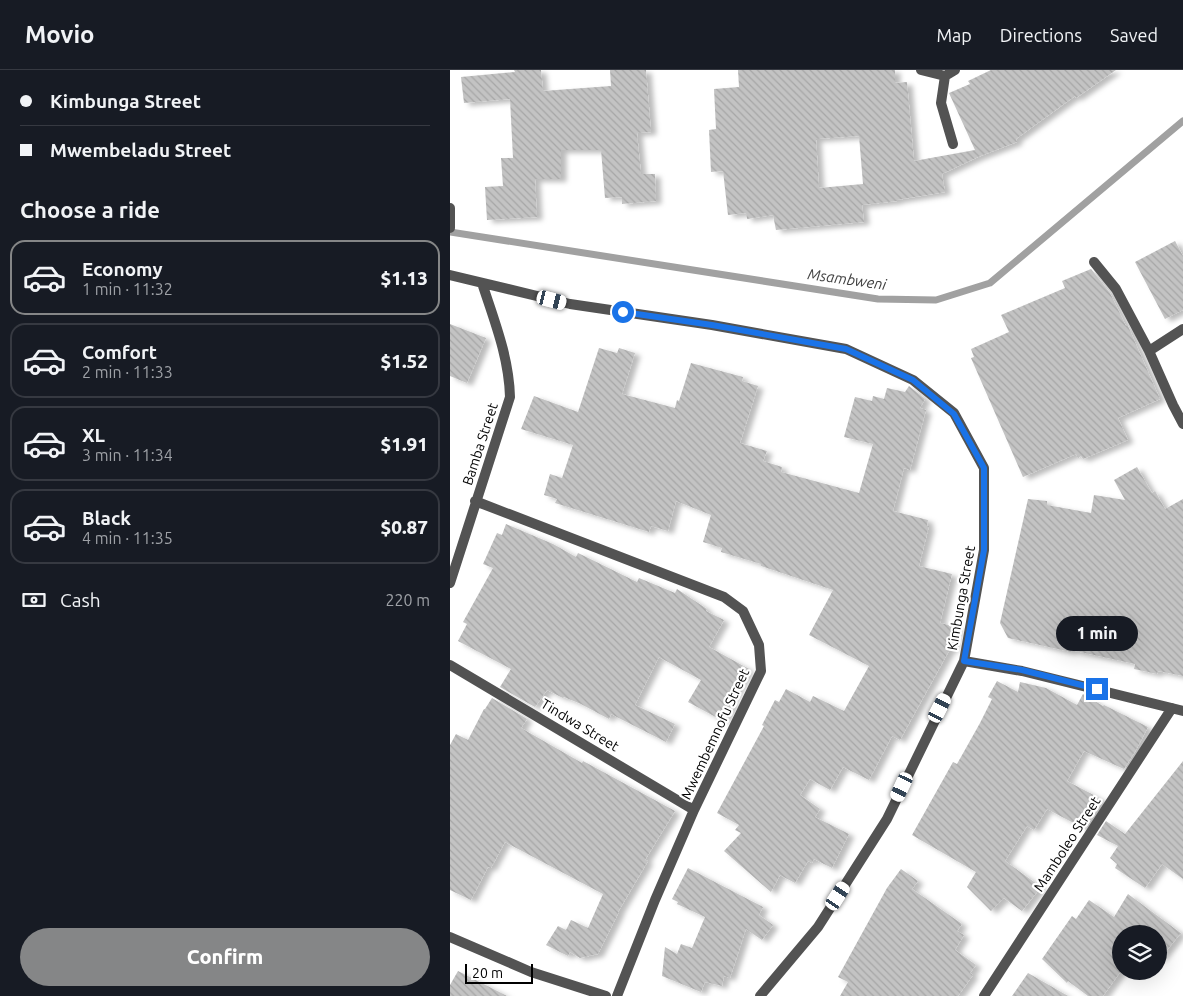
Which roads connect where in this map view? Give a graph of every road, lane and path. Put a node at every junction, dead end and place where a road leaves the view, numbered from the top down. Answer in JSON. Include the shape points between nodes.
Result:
{"nodes":[{"id":1,"x":921,"y":70,"type":"edge"},
{"id":2,"x":955,"y":70,"type":"edge"},
{"id":3,"x":945,"y":76,"type":"junction"},
{"id":4,"x":953,"y":144,"type":"dead end"},
{"id":5,"x":450,"y":208,"type":"edge"},
{"id":6,"x":450,"y":224,"type":"edge"},
{"id":7,"x":1094,"y":262,"type":"dead end"},
{"id":8,"x":450,"y":275,"type":"edge"},
{"id":9,"x":482,"y":283,"type":"junction"},
{"id":10,"x":1183,"y":329,"type":"edge"},
{"id":11,"x":1149,"y":351,"type":"junction"},
{"id":12,"x":1183,"y":424,"type":"edge"},
{"id":13,"x":475,"y":501,"type":"junction"},
{"id":14,"x":450,"y":583,"type":"edge"},
{"id":15,"x":964,"y":661,"type":"junction"},
{"id":16,"x":450,"y":664,"type":"edge"},
{"id":17,"x":1172,"y":708,"type":"junction"},
{"id":18,"x":1183,"y":711,"type":"edge"},
{"id":19,"x":694,"y":810,"type":"junction"},
{"id":20,"x":450,"y":938,"type":"edge"},
{"id":21,"x":606,"y":996,"type":"edge"},
{"id":22,"x":617,"y":996,"type":"edge"},
{"id":23,"x":760,"y":996,"type":"edge"},
{"id":24,"x":984,"y":996,"type":"edge"}],
"edges":[{"from":1,"to":3,"type":"street"},
{"from":2,"to":3,"type":"street"},
{"from":3,"to":4,"type":"street","via":[[941,103]]},
{"from":5,"to":6,"type":"street"},
{"from":7,"to":11,"type":"street","via":[[1116,289]]},
{"from":8,"to":9,"type":"street","name":"Kimbunga Street"},
{"from":9,"to":13,"type":"street","name":"Bamba Street","via":[[510,375],[510,397]]},
{"from":9,"to":15,"type":"street","name":"Kimbunga Street","via":[[570,304],[846,349],[913,380],[954,414],[984,468],[984,550]]},
{"from":10,"to":11,"type":"street"},
{"from":11,"to":12,"type":"street"},
{"from":13,"to":14,"type":"street","name":"Bamba Street"},
{"from":13,"to":19,"type":"street","name":"Mwembemnofu Street","via":[[724,597],[743,611],[759,645],[761,671]]},
{"from":15,"to":17,"type":"street","via":[[1022,670]]},
{"from":15,"to":23,"type":"street","name":"Kimbunga Street","via":[[887,819],[818,927]]},
{"from":16,"to":19,"type":"street","name":"Tindwa Street"},
{"from":17,"to":18,"type":"street"},
{"from":17,"to":24,"type":"street","name":"Mamboleo Street"},
{"from":19,"to":22,"type":"street","name":"Mwembemnofu Street"},
{"from":20,"to":21,"type":"street","via":[[531,972]]}]}
